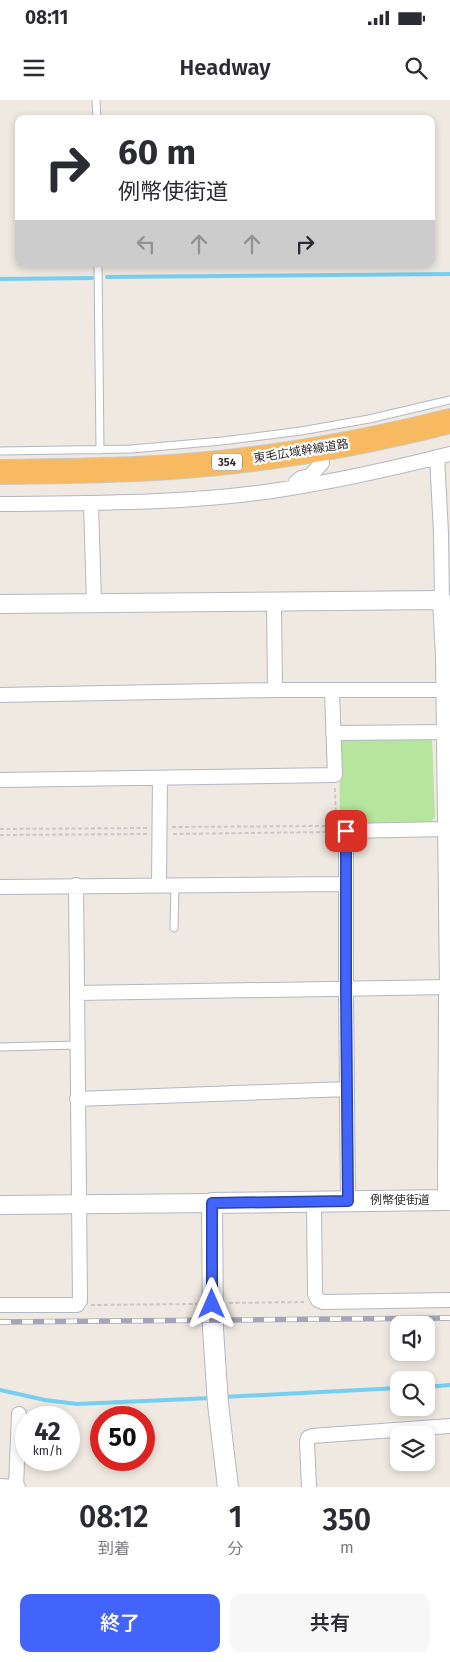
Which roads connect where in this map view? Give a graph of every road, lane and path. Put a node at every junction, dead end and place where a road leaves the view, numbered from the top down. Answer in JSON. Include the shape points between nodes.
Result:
{"nodes":[{"id":1,"x":96,"y":100,"type":"edge"},
{"id":2,"x":97,"y":115,"type":"edge"},
{"id":3,"x":98,"y":267,"type":"edge"},
{"id":4,"x":450,"y":400,"type":"edge"},
{"id":5,"x":450,"y":421,"type":"edge"},
{"id":6,"x":450,"y":437,"type":"edge"},
{"id":7,"x":100,"y":450,"type":"junction"},
{"id":8,"x":0,"y":451,"type":"edge"},
{"id":9,"x":444,"y":455,"type":"edge"},
{"id":10,"x":322,"y":463,"type":"junction"},
{"id":11,"x":0,"y":472,"type":"edge"},
{"id":12,"x":0,"y":487,"type":"edge"},
{"id":13,"x":290,"y":488,"type":"junction"},
{"id":14,"x":0,"y":504,"type":"edge"},
{"id":15,"x":92,"y":504,"type":"junction"},
{"id":16,"x":446,"y":532,"type":"edge"},
{"id":17,"x":442,"y":600,"type":"junction"},
{"id":18,"x":94,"y":602,"type":"junction"},
{"id":19,"x":274,"y":602,"type":"junction"},
{"id":20,"x":0,"y":604,"type":"edge"},
{"id":21,"x":448,"y":656,"type":"edge"},
{"id":22,"x":275,"y":690,"type":"junction"},
{"id":23,"x":445,"y":690,"type":"junction"},
{"id":24,"x":332,"y":691,"type":"junction"},
{"id":25,"x":0,"y":695,"type":"edge"},
{"id":26,"x":446,"y":732,"type":"junction"},
{"id":27,"x":333,"y":733,"type":"junction"},
{"id":28,"x":335,"y":775,"type":"junction"},
{"id":29,"x":160,"y":778,"type":"junction"},
{"id":30,"x":0,"y":780,"type":"edge"},
{"id":31,"x":448,"y":790,"type":"edge"},
{"id":32,"x":160,"y":828,"type":"junction"},
{"id":33,"x":0,"y":829,"type":"edge"},
{"id":34,"x":446,"y":829,"type":"junction"},
{"id":35,"x":341,"y":830,"type":"junction"},
{"id":36,"x":346,"y":884,"type":"junction"},
{"id":37,"x":159,"y":885,"type":"junction"},
{"id":38,"x":175,"y":885,"type":"junction"},
{"id":39,"x":76,"y":886,"type":"junction"},
{"id":40,"x":0,"y":887,"type":"edge"},
{"id":41,"x":448,"y":889,"type":"edge"},
{"id":42,"x":174,"y":928,"type":"dead end"},
{"id":43,"x":449,"y":987,"type":"edge"},
{"id":44,"x":346,"y":989,"type":"junction"},
{"id":45,"x":77,"y":993,"type":"junction"},
{"id":46,"x":77,"y":1045,"type":"junction"},
{"id":47,"x":0,"y":1047,"type":"edge"},
{"id":48,"x":347,"y":1089,"type":"junction"},
{"id":49,"x":449,"y":1097,"type":"edge"},
{"id":50,"x":78,"y":1099,"type":"junction"},
{"id":51,"x":449,"y":1200,"type":"edge"},
{"id":52,"x":348,"y":1201,"type":"junction"},
{"id":53,"x":314,"y":1202,"type":"junction"},
{"id":54,"x":212,"y":1203,"type":"junction"},
{"id":55,"x":80,"y":1205,"type":"junction"},
{"id":56,"x":0,"y":1206,"type":"edge"},
{"id":57,"x":450,"y":1300,"type":"edge"},
{"id":58,"x":0,"y":1305,"type":"edge"},
{"id":59,"x":450,"y":1426,"type":"edge"},
{"id":60,"x":17,"y":1471,"type":"edge"},
{"id":61,"x":0,"y":1486,"type":"edge"},
{"id":62,"x":17,"y":1487,"type":"edge"},
{"id":63,"x":228,"y":1487,"type":"edge"},
{"id":64,"x":309,"y":1487,"type":"edge"}],
"edges":[{"from":1,"to":2,"type":"lane"},
{"from":3,"to":7,"type":"lane"},
{"from":4,"to":7,"type":"lane","via":[[301,431],[222,441]]},
{"from":5,"to":11,"type":"highway","name":"東毛広域幹線道路","number":"354","via":[[329,448],[253,459],[175,467]]},
{"from":6,"to":10,"type":"highway","name":"東毛広域幹線道路","number":"354"},
{"from":7,"to":8,"type":"lane"},
{"from":9,"to":13,"type":"street","via":[[344,479]]},
{"from":9,"to":16,"type":"street"},
{"from":10,"to":12,"type":"highway","name":"東毛広域幹線道路","number":"354","via":[[187,481]]},
{"from":10,"to":13,"type":"street","via":[[310,476],[300,478]]},
{"from":13,"to":15,"type":"street","via":[[183,500]]},
{"from":14,"to":15,"type":"street"},
{"from":15,"to":18,"type":"street"},
{"from":16,"to":17,"type":"street"},
{"from":17,"to":19,"type":"street"},
{"from":17,"to":21,"type":"street"},
{"from":18,"to":19,"type":"street"},
{"from":18,"to":20,"type":"street"},
{"from":19,"to":22,"type":"street"},
{"from":21,"to":23,"type":"street"},
{"from":22,"to":24,"type":"street"},
{"from":22,"to":25,"type":"street"},
{"from":23,"to":24,"type":"street"},
{"from":23,"to":26,"type":"street"},
{"from":24,"to":27,"type":"street"},
{"from":26,"to":27,"type":"street"},
{"from":26,"to":31,"type":"street"},
{"from":27,"to":28,"type":"street"},
{"from":28,"to":29,"type":"street"},
{"from":28,"to":35,"type":"path"},
{"from":29,"to":30,"type":"street"},
{"from":29,"to":32,"type":"street"},
{"from":31,"to":34,"type":"street"},
{"from":32,"to":33,"type":"path"},
{"from":32,"to":35,"type":"path","via":[[327,826]]},
{"from":32,"to":37,"type":"street"},
{"from":34,"to":35,"type":"street"},
{"from":34,"to":41,"type":"street"},
{"from":35,"to":36,"type":"street"},
{"from":36,"to":38,"type":"street"},
{"from":36,"to":44,"type":"street"},
{"from":37,"to":38,"type":"street"},
{"from":37,"to":39,"type":"street"},
{"from":38,"to":42,"type":"lane"},
{"from":39,"to":40,"type":"street"},
{"from":39,"to":45,"type":"street"},
{"from":41,"to":43,"type":"street"},
{"from":43,"to":44,"type":"street"},
{"from":43,"to":49,"type":"main road","name":"例幣使街道"},
{"from":44,"to":45,"type":"street"},
{"from":44,"to":48,"type":"street"},
{"from":45,"to":46,"type":"street"},
{"from":46,"to":47,"type":"lane"},
{"from":46,"to":50,"type":"street"},
{"from":48,"to":50,"type":"street"},
{"from":48,"to":52,"type":"street"},
{"from":49,"to":51,"type":"main road","name":"例幣使街道"},
{"from":50,"to":55,"type":"street"},
{"from":51,"to":52,"type":"main road","name":"例幣使街道"},
{"from":52,"to":53,"type":"main road","name":"例幣使街道"},
{"from":53,"to":54,"type":"main road","name":"例幣使街道"},
{"from":53,"to":57,"type":"street","via":[[315,1294],[318,1300]]},
{"from":54,"to":55,"type":"street"},
{"from":54,"to":63,"type":"main road","via":[[213,1329]]},
{"from":55,"to":56,"type":"street"},
{"from":55,"to":58,"type":"street","via":[[79,1303]]},
{"from":59,"to":64,"type":"street","via":[[312,1436],[307,1442]]},
{"from":60,"to":62,"type":"street"},
{"from":61,"to":62,"type":"street"}]}
